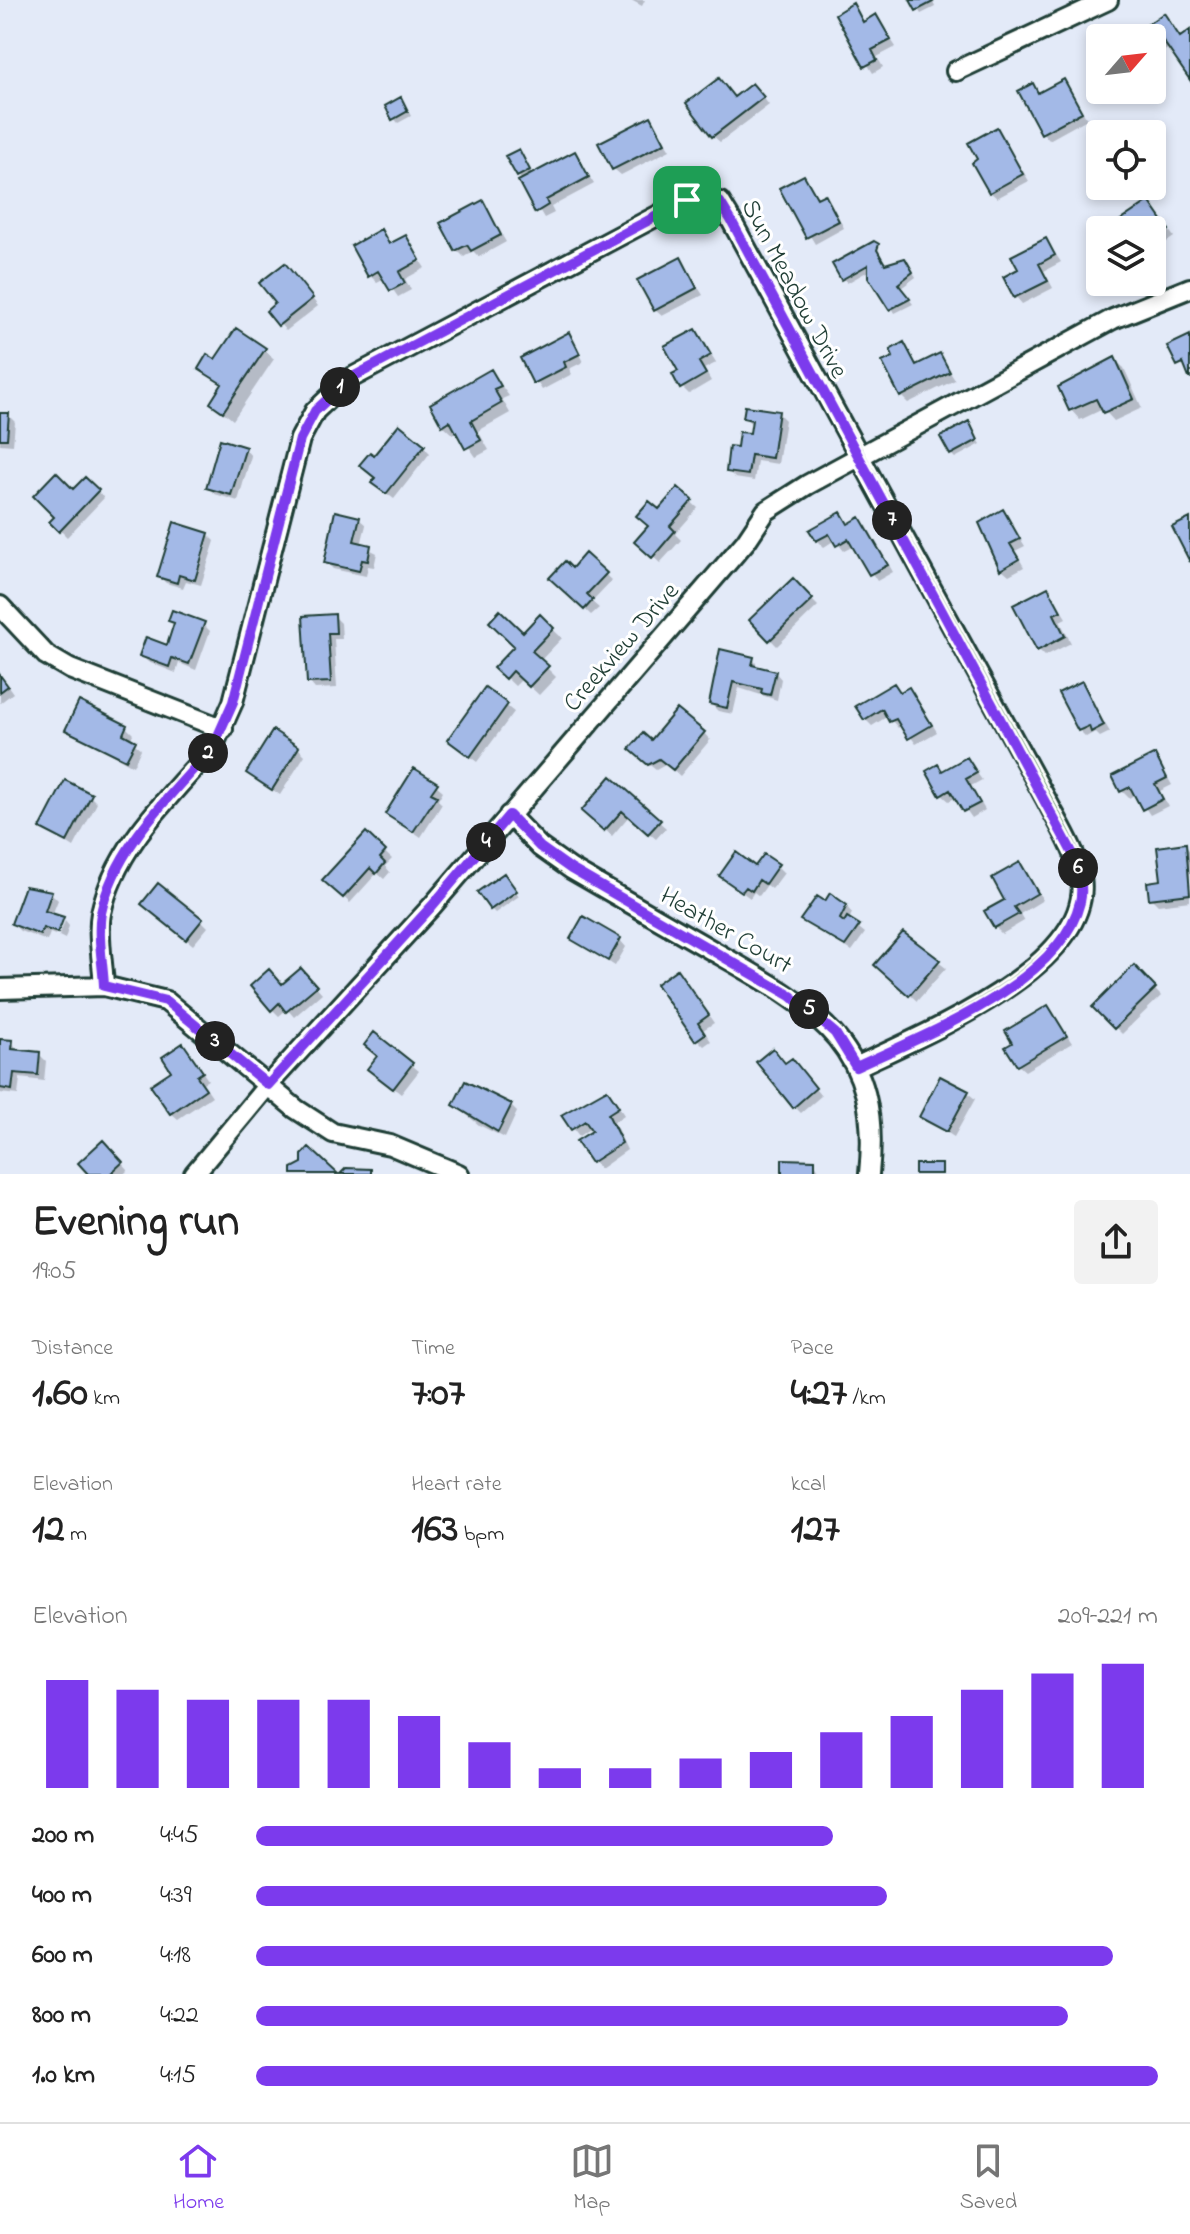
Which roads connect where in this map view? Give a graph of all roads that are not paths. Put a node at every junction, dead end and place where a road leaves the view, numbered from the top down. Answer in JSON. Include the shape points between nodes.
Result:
{"nodes":[{"id":1,"x":1108,"y":0,"type":"edge"},
{"id":2,"x":956,"y":71,"type":"dead end"},
{"id":3,"x":1190,"y":288,"type":"edge"},
{"id":4,"x":857,"y":456,"type":"junction"},
{"id":5,"x":0,"y":606,"type":"edge"},
{"id":6,"x":223,"y":729,"type":"junction"},
{"id":7,"x":509,"y":815,"type":"junction"},
{"id":8,"x":104,"y":986,"type":"junction"},
{"id":9,"x":0,"y":989,"type":"edge"},
{"id":10,"x":856,"y":1067,"type":"junction"},
{"id":11,"x":268,"y":1085,"type":"junction"},
{"id":12,"x":194,"y":1174,"type":"edge"},
{"id":13,"x":459,"y":1174,"type":"edge"},
{"id":14,"x":869,"y":1174,"type":"edge"}],
"edges":[{"from":1,"to":2,"type":"street"},
{"from":3,"to":4,"type":"street","name":"Creekview Drive","via":[[1113,319]]},
{"from":4,"to":6,"type":"street","name":"Sun Meadow Drive","via":[[720,202],[687,200],[349,379],[326,398],[300,439]]},
{"from":4,"to":7,"type":"street","name":"Creekview Drive","via":[[766,511],[746,541]]},
{"from":4,"to":10,"type":"street","name":"Sun Meadow Drive","via":[[1046,799],[1081,878],[1080,903],[1060,943],[1036,965],[997,996]]},
{"from":5,"to":6,"type":"street","via":[[58,662]]},
{"from":6,"to":8,"type":"street","name":"Sun Meadow Drive","via":[[132,842],[119,867],[101,914]]},
{"from":7,"to":10,"type":"street","name":"Heather Court","via":[[571,869],[791,996],[835,1033]]},
{"from":7,"to":11,"type":"street","name":"Creekview Drive"},
{"from":8,"to":9,"type":"street"},
{"from":8,"to":11,"type":"street","via":[[166,1001]]},
{"from":10,"to":14,"type":"street","name":"Heather Court","via":[[867,1094]]},
{"from":11,"to":12,"type":"street","name":"Creekview Drive"},
{"from":11,"to":13,"type":"street","via":[[333,1133],[390,1145]]}]}
